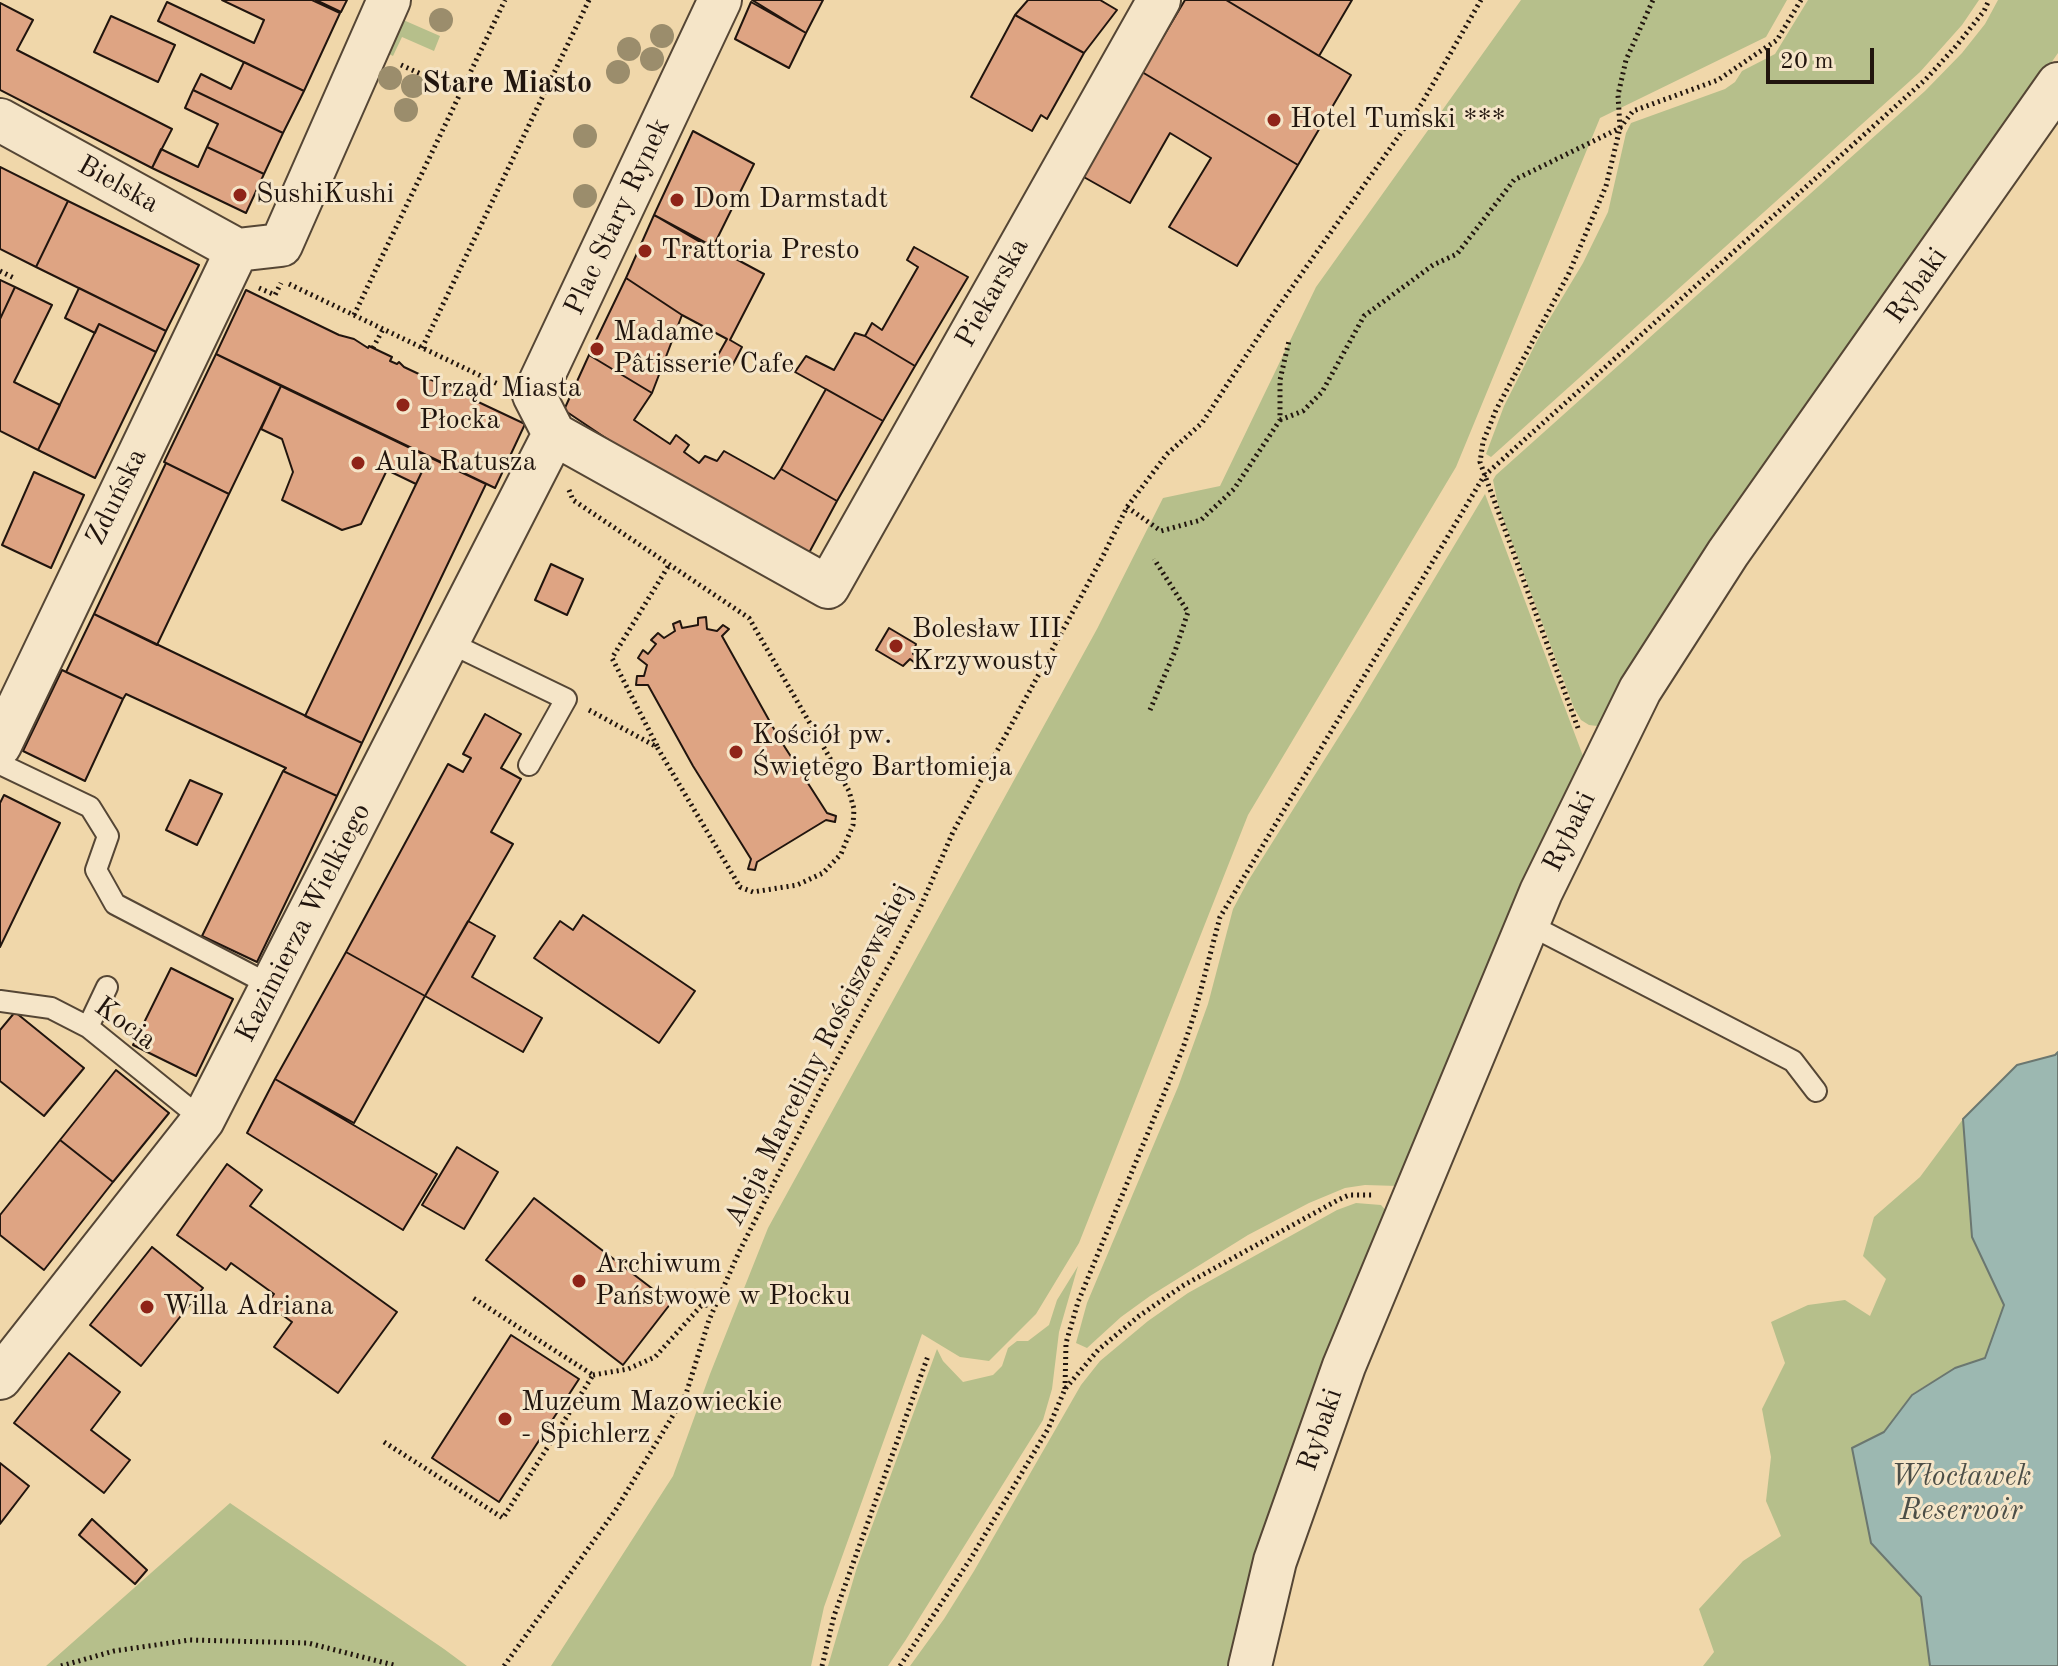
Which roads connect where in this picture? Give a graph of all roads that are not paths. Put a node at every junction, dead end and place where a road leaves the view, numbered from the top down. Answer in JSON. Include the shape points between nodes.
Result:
{"nodes":[{"id":1,"x":389,"y":0,"type":"edge"},
{"id":2,"x":720,"y":0,"type":"edge"},
{"id":3,"x":1159,"y":0,"type":"edge"},
{"id":4,"x":2058,"y":84,"type":"edge"},
{"id":5,"x":3,"y":128,"type":"edge"},
{"id":6,"x":245,"y":268,"type":"junction"},
{"id":7,"x":546,"y":428,"type":"junction"},
{"id":8,"x":448,"y":642,"type":"junction"},
{"id":9,"x":0,"y":745,"type":"edge"},
{"id":10,"x":0,"y":764,"type":"edge"},
{"id":11,"x":529,"y":765,"type":"dead end"},
{"id":12,"x":1528,"y":924,"type":"junction"},
{"id":13,"x":272,"y":986,"type":"junction"},
{"id":14,"x":107,"y":987,"type":"dead end"},
{"id":15,"x":0,"y":1001,"type":"edge"},
{"id":16,"x":88,"y":1027,"type":"junction"},
{"id":17,"x":1816,"y":1091,"type":"dead end"},
{"id":18,"x":203,"y":1120,"type":"junction"},
{"id":19,"x":0,"y":1378,"type":"edge"},
{"id":20,"x":1250,"y":1666,"type":"edge"}],
"edges":[{"from":1,"to":6,"type":"street","via":[[281,245]]},
{"from":2,"to":7,"type":"street","name":"Plac Stary Rynek","via":[[534,395]]},
{"from":3,"to":7,"type":"street","name":"Piekarska","via":[[828,587]]},
{"from":4,"to":12,"type":"street","name":"Rybaki","via":[[1728,553],[1640,690]]},
{"from":5,"to":6,"type":"street","name":"Bielska"},
{"from":6,"to":9,"type":"street","name":"Zduńska","via":[[96,540]]},
{"from":7,"to":8,"type":"street","name":"Kazimierza Wielkiego"},
{"from":8,"to":11,"type":"lane","via":[[566,699]]},
{"from":8,"to":13,"type":"street","name":"Kazimierza Wielkiego"},
{"from":10,"to":13,"type":"lane","via":[[90,807],[108,836],[96,870],[115,904]]},
{"from":12,"to":17,"type":"lane","via":[[1793,1061]]},
{"from":12,"to":20,"type":"street","name":"Rybaki","via":[[1344,1366],[1275,1561]]},
{"from":13,"to":18,"type":"street","name":"Kazimierza Wielkiego"},
{"from":14,"to":16,"type":"lane"},
{"from":15,"to":16,"type":"lane","name":"Kocia","via":[[51,1008]]},
{"from":16,"to":18,"type":"lane","name":"Kocia"},
{"from":18,"to":19,"type":"street","name":"Kazimierza Wielkiego"}]}
